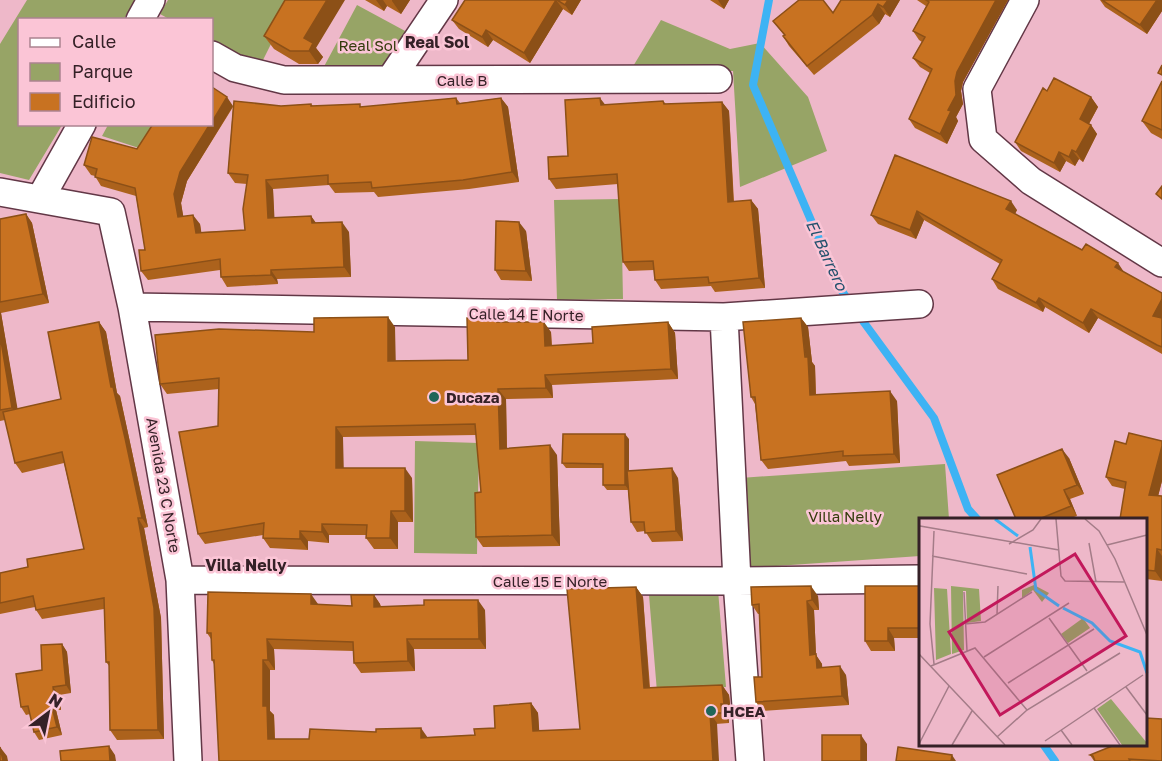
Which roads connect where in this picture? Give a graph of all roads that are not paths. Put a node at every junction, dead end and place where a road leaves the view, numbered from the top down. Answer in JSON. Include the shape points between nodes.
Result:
{"nodes":[{"id":1,"x":444,"y":0,"type":"edge"},
{"id":2,"x":1025,"y":0,"type":"edge"},
{"id":3,"x":213,"y":56,"type":"edge"},
{"id":4,"x":390,"y":80,"type":"junction"},
{"id":5,"x":718,"y":80,"type":"dead end"},
{"id":6,"x":81,"y":126,"type":"edge"},
{"id":7,"x":0,"y":192,"type":"edge"},
{"id":8,"x":40,"y":199,"type":"junction"},
{"id":9,"x":1162,"y":263,"type":"edge"},
{"id":10,"x":918,"y":304,"type":"dead end"},
{"id":11,"x":132,"y":308,"type":"junction"},
{"id":12,"x":724,"y":317,"type":"junction"},
{"id":13,"x":919,"y":579,"type":"edge"},
{"id":14,"x":180,"y":580,"type":"junction"},
{"id":15,"x":737,"y":581,"type":"junction"},
{"id":16,"x":188,"y":761,"type":"edge"},
{"id":17,"x":750,"y":761,"type":"edge"}],
"edges":[{"from":1,"to":4,"type":"street"},
{"from":2,"to":9,"type":"street","via":[[977,89],[983,139],[1031,181]]},
{"from":3,"to":4,"type":"street","name":"Calle B","via":[[235,68],[284,80]]},
{"from":4,"to":5,"type":"street","name":"Calle B"},
{"from":6,"to":8,"type":"street"},
{"from":7,"to":8,"type":"street"},
{"from":8,"to":11,"type":"street","name":"Avenida 23 C Norte","via":[[111,212]]},
{"from":10,"to":12,"type":"street","name":"Calle 14 E Norte"},
{"from":11,"to":12,"type":"street","name":"Calle 14 E Norte"},
{"from":11,"to":14,"type":"street","name":"Avenida 23 C Norte"},
{"from":12,"to":15,"type":"street"},
{"from":13,"to":15,"type":"street","name":"Calle 15 E Norte"},
{"from":14,"to":15,"type":"street","name":"Calle 15 E Norte"},
{"from":14,"to":16,"type":"street","name":"Avenida 23 C Norte"},
{"from":15,"to":17,"type":"street"}]}
